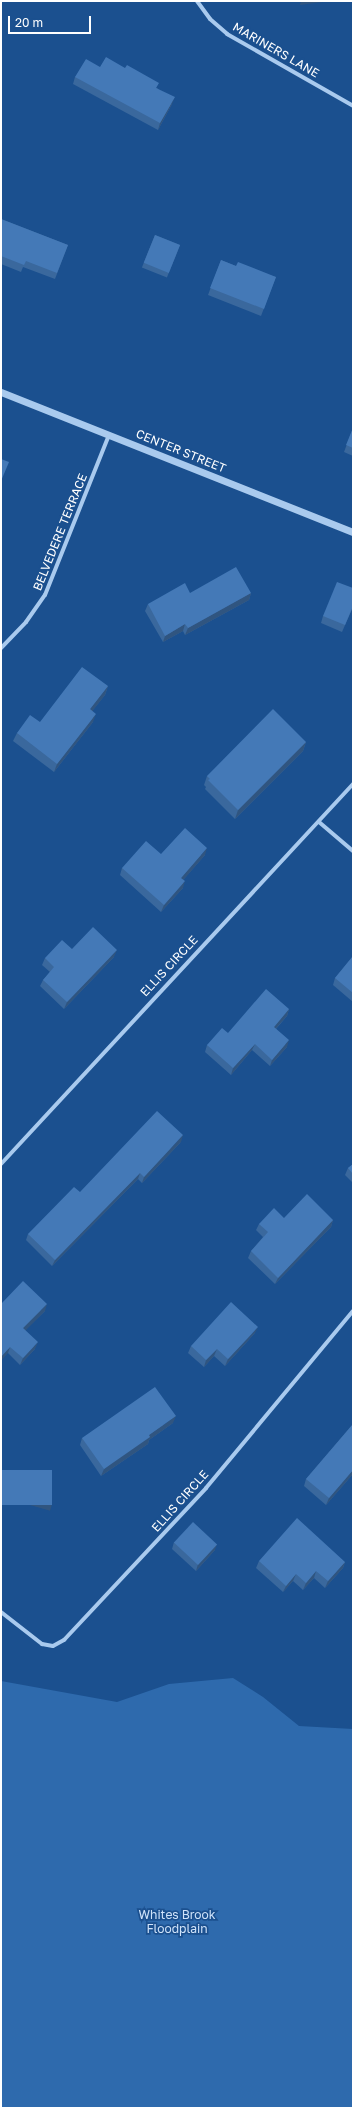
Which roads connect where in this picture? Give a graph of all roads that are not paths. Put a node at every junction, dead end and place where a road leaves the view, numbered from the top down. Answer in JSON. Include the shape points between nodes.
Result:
{"nodes":[{"id":1,"x":197,"y":1,"type":"edge"},
{"id":2,"x":353,"y":106,"type":"edge"},
{"id":3,"x":1,"y":392,"type":"edge"},
{"id":4,"x":109,"y":435,"type":"junction"},
{"id":5,"x":353,"y":532,"type":"edge"},
{"id":6,"x":1,"y":648,"type":"edge"},
{"id":7,"x":353,"y":784,"type":"edge"},
{"id":8,"x":319,"y":822,"type":"junction"},
{"id":9,"x":353,"y":851,"type":"edge"},
{"id":10,"x":1,"y":1164,"type":"edge"},
{"id":11,"x":353,"y":1310,"type":"edge"},
{"id":12,"x":1,"y":1612,"type":"edge"}],
"edges":[{"from":1,"to":2,"type":"street","name":"MARINERS LANE","via":[[210,19],[227,34]]},
{"from":3,"to":4,"type":"street","name":"CENTER STREET"},
{"from":4,"to":5,"type":"street","name":"CENTER STREET"},
{"from":4,"to":6,"type":"street","name":"BELVEDERE TERRACE","via":[[45,595],[26,622]]},
{"from":7,"to":8,"type":"street","name":"ELLIS CIRCLE"},
{"from":8,"to":9,"type":"street"},
{"from":8,"to":10,"type":"street","name":"ELLIS CIRCLE","via":[[212,934]]},
{"from":11,"to":12,"type":"street","name":"ELLIS CIRCLE","via":[[206,1488],[64,1640],[54,1646],[42,1644]]}]}
